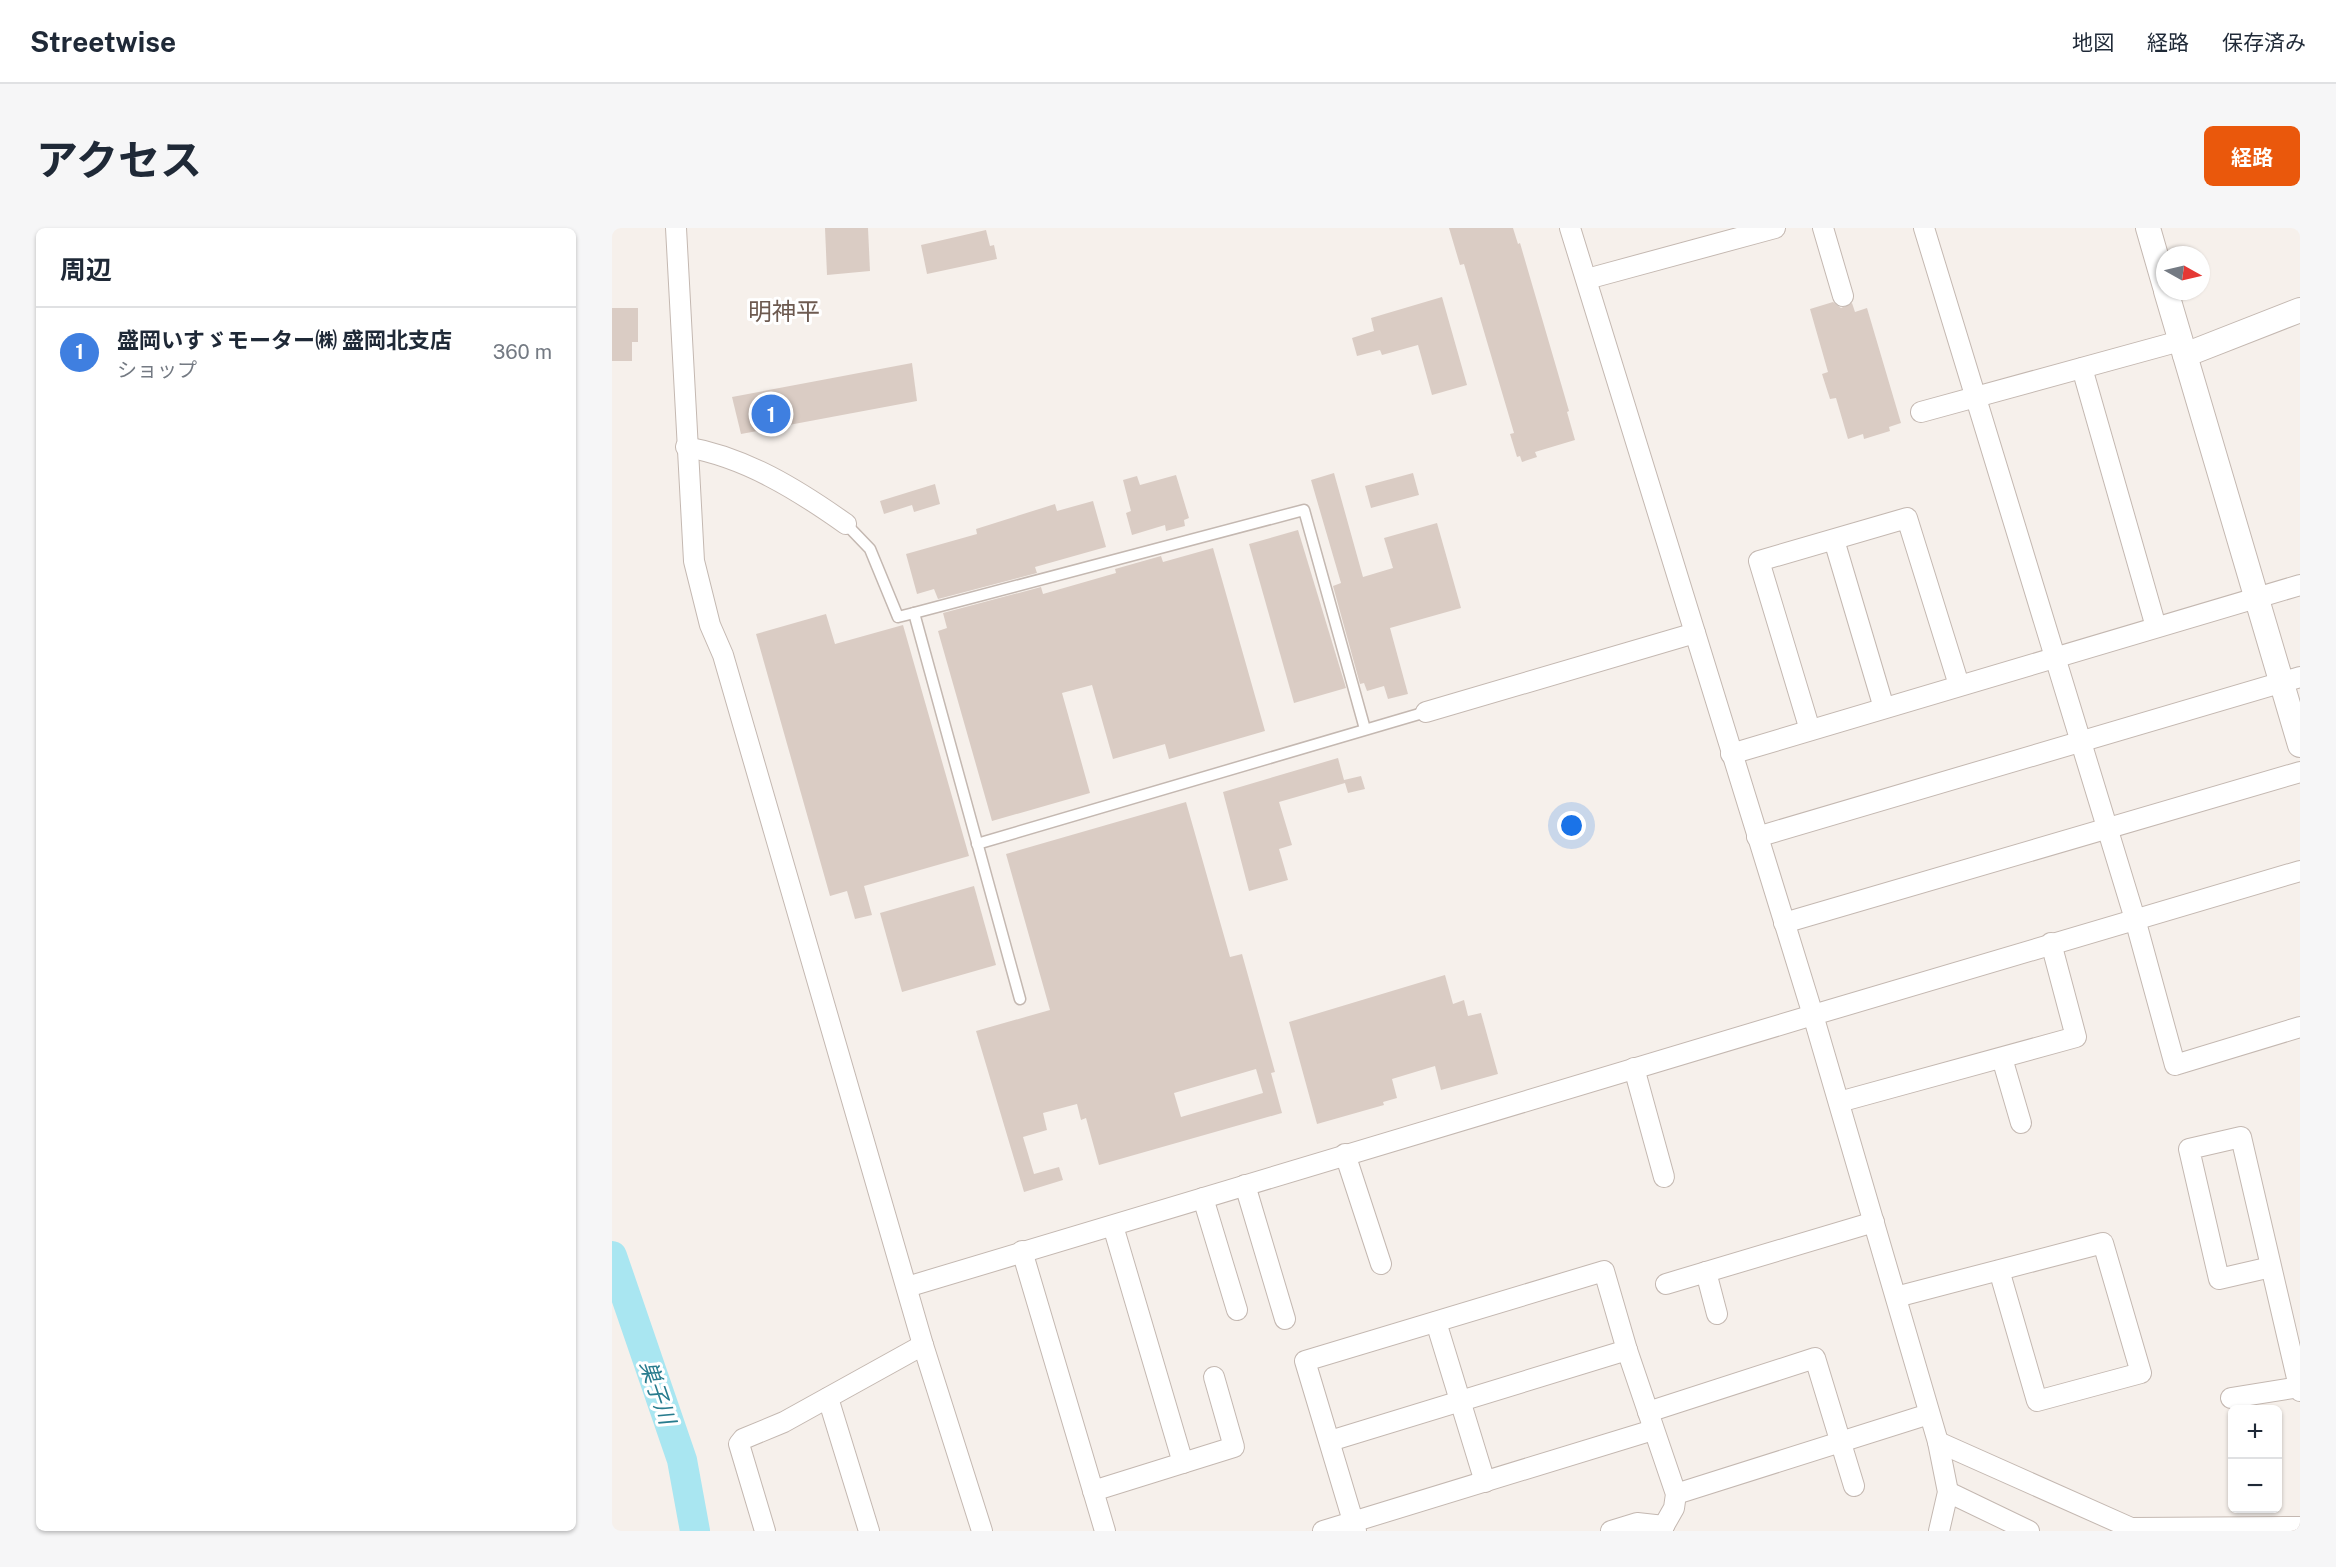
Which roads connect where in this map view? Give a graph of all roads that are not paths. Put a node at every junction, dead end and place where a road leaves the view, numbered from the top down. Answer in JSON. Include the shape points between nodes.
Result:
{"nodes":[{"id":1,"x":676,"y":228,"type":"edge"},
{"id":2,"x":1570,"y":228,"type":"edge"},
{"id":3,"x":1775,"y":228,"type":"edge"},
{"id":4,"x":1823,"y":228,"type":"edge"},
{"id":5,"x":1924,"y":228,"type":"edge"},
{"id":6,"x":2148,"y":228,"type":"edge"},
{"id":7,"x":2156,"y":255,"type":"edge"},
{"id":8,"x":1587,"y":279,"type":"junction"},
{"id":9,"x":1843,"y":296,"type":"dead end"},
{"id":10,"x":2169,"y":300,"type":"edge"},
{"id":11,"x":2300,"y":310,"type":"edge"},
{"id":12,"x":2183,"y":348,"type":"junction"},
{"id":13,"x":2082,"y":368,"type":"junction"},
{"id":14,"x":1976,"y":398,"type":"junction"},
{"id":15,"x":1921,"y":412,"type":"dead end"},
{"id":16,"x":686,"y":447,"type":"junction"},
{"id":17,"x":846,"y":524,"type":"joint"},
{"id":18,"x":1834,"y":540,"type":"junction"},
{"id":19,"x":2300,"y":585,"type":"edge"},
{"id":20,"x":2257,"y":597,"type":"junction"},
{"id":21,"x":914,"y":613,"type":"junction"},
{"id":22,"x":2156,"y":627,"type":"junction"},
{"id":23,"x":1695,"y":633,"type":"junction"},
{"id":24,"x":2055,"y":657,"type":"junction"},
{"id":25,"x":2291,"y":679,"type":"edge"},
{"id":26,"x":1959,"y":685,"type":"junction"},
{"id":27,"x":1884,"y":708,"type":"junction"},
{"id":28,"x":1426,"y":712,"type":"joint"},
{"id":29,"x":1365,"y":729,"type":"junction"},
{"id":30,"x":1810,"y":730,"type":"junction"},
{"id":31,"x":2080,"y":742,"type":"junction"},
{"id":32,"x":2300,"y":746,"type":"edge"},
{"id":33,"x":1731,"y":754,"type":"junction"},
{"id":34,"x":2300,"y":772,"type":"edge"},
{"id":35,"x":2106,"y":828,"type":"junction"},
{"id":36,"x":1757,"y":837,"type":"junction"},
{"id":37,"x":977,"y":844,"type":"junction"},
{"id":38,"x":2300,"y":871,"type":"edge"},
{"id":39,"x":2135,"y":919,"type":"junction"},
{"id":40,"x":1784,"y":923,"type":"junction"},
{"id":41,"x":2051,"y":943,"type":"junction"},
{"id":42,"x":1020,"y":999,"type":"dead end"},
{"id":43,"x":1813,"y":1015,"type":"junction"},
{"id":44,"x":2300,"y":1027,"type":"edge"},
{"id":45,"x":2002,"y":1058,"type":"junction"},
{"id":46,"x":1634,"y":1068,"type":"junction"},
{"id":47,"x":1839,"y":1102,"type":"junction"},
{"id":48,"x":2021,"y":1123,"type":"dead end"},
{"id":49,"x":1345,"y":1154,"type":"junction"},
{"id":50,"x":1664,"y":1177,"type":"dead end"},
{"id":51,"x":1245,"y":1185,"type":"junction"},
{"id":52,"x":1203,"y":1198,"type":"junction"},
{"id":53,"x":1874,"y":1222,"type":"junction"},
{"id":54,"x":1113,"y":1226,"type":"junction"},
{"id":55,"x":1022,"y":1251,"type":"junction"},
{"id":56,"x":1381,"y":1264,"type":"dead end"},
{"id":57,"x":2271,"y":1267,"type":"junction"},
{"id":58,"x":1999,"y":1270,"type":"junction"},
{"id":59,"x":1706,"y":1272,"type":"junction"},
{"id":60,"x":1666,"y":1284,"type":"dead end"},
{"id":61,"x":908,"y":1287,"type":"junction"},
{"id":62,"x":1896,"y":1297,"type":"junction"},
{"id":63,"x":1237,"y":1310,"type":"dead end"},
{"id":64,"x":1717,"y":1314,"type":"dead end"},
{"id":65,"x":1285,"y":1319,"type":"dead end"},
{"id":66,"x":1436,"y":1322,"type":"junction"},
{"id":67,"x":2293,"y":1327,"type":"edge"},
{"id":68,"x":923,"y":1345,"type":"junction"},
{"id":69,"x":1627,"y":1350,"type":"junction"},
{"id":70,"x":1214,"y":1377,"type":"dead end"},
{"id":71,"x":2299,"y":1389,"type":"edge"},
{"id":72,"x":828,"y":1398,"type":"junction"},
{"id":73,"x":2231,"y":1398,"type":"dead end"},
{"id":74,"x":1461,"y":1401,"type":"junction"},
{"id":75,"x":1929,"y":1414,"type":"junction"},
{"id":76,"x":1651,"y":1421,"type":"junction"},
{"id":77,"x":1330,"y":1441,"type":"junction"},
{"id":78,"x":1840,"y":1441,"type":"junction"},
{"id":79,"x":1938,"y":1443,"type":"junction"},
{"id":80,"x":1183,"y":1463,"type":"junction"},
{"id":81,"x":1485,"y":1482,"type":"junction"},
{"id":82,"x":1854,"y":1486,"type":"dead end"},
{"id":83,"x":1093,"y":1491,"type":"junction"},
{"id":84,"x":1948,"y":1492,"type":"junction"},
{"id":85,"x":1676,"y":1494,"type":"junction"},
{"id":86,"x":1355,"y":1526,"type":"edge"},
{"id":87,"x":2300,"y":1527,"type":"edge"},
{"id":88,"x":1662,"y":1528,"type":"edge"},
{"id":89,"x":2145,"y":1529,"type":"edge"},
{"id":90,"x":765,"y":1531,"type":"edge"},
{"id":91,"x":869,"y":1531,"type":"edge"},
{"id":92,"x":982,"y":1531,"type":"edge"},
{"id":93,"x":1105,"y":1531,"type":"edge"},
{"id":94,"x":1323,"y":1531,"type":"edge"},
{"id":95,"x":1611,"y":1531,"type":"edge"},
{"id":96,"x":1939,"y":1531,"type":"edge"},
{"id":97,"x":2030,"y":1531,"type":"edge"}],
"edges":[{"from":1,"to":16,"type":"street"},
{"from":2,"to":8,"type":"street"},
{"from":3,"to":8,"type":"street"},
{"from":4,"to":9,"type":"street"},
{"from":5,"to":14,"type":"street"},
{"from":6,"to":7,"type":"street"},
{"from":8,"to":23,"type":"street"},
{"from":10,"to":12,"type":"street"},
{"from":11,"to":12,"type":"street"},
{"from":12,"to":13,"type":"street"},
{"from":12,"to":20,"type":"street"},
{"from":13,"to":14,"type":"street"},
{"from":13,"to":22,"type":"street"},
{"from":14,"to":15,"type":"street"},
{"from":14,"to":24,"type":"street"},
{"from":16,"to":17,"type":"street","via":[[710,451],[791,486]]},
{"from":16,"to":61,"type":"street","via":[[694,561],[708,615]]},
{"from":17,"to":21,"type":"lane","via":[[870,549],[898,617]]},
{"from":18,"to":26,"type":"street","via":[[1907,518]]},
{"from":18,"to":27,"type":"street"},
{"from":18,"to":30,"type":"street","via":[[1759,561]]},
{"from":19,"to":20,"type":"street"},
{"from":20,"to":22,"type":"street"},
{"from":20,"to":25,"type":"street"},
{"from":21,"to":29,"type":"lane","via":[[1305,510]]},
{"from":21,"to":37,"type":"lane"},
{"from":22,"to":24,"type":"street"},
{"from":23,"to":28,"type":"street"},
{"from":23,"to":33,"type":"street"},
{"from":24,"to":26,"type":"street"},
{"from":24,"to":31,"type":"street"},
{"from":25,"to":31,"type":"street"},
{"from":25,"to":32,"type":"street"},
{"from":26,"to":27,"type":"street"},
{"from":27,"to":30,"type":"street"},
{"from":28,"to":29,"type":"lane"},
{"from":29,"to":37,"type":"lane"},
{"from":30,"to":33,"type":"street"},
{"from":31,"to":35,"type":"street"},
{"from":31,"to":36,"type":"street"},
{"from":33,"to":36,"type":"street"},
{"from":34,"to":35,"type":"street"},
{"from":35,"to":39,"type":"street"},
{"from":35,"to":40,"type":"street"},
{"from":36,"to":40,"type":"street"},
{"from":37,"to":42,"type":"lane"},
{"from":38,"to":39,"type":"street"},
{"from":39,"to":41,"type":"street"},
{"from":39,"to":44,"type":"street","via":[[2175,1065]]},
{"from":40,"to":43,"type":"street"},
{"from":41,"to":43,"type":"street"},
{"from":41,"to":45,"type":"street","via":[[2076,1037]]},
{"from":43,"to":46,"type":"street"},
{"from":43,"to":47,"type":"street"},
{"from":45,"to":47,"type":"street"},
{"from":45,"to":48,"type":"street"},
{"from":46,"to":49,"type":"street"},
{"from":46,"to":50,"type":"street"},
{"from":47,"to":53,"type":"street"},
{"from":49,"to":51,"type":"street"},
{"from":49,"to":56,"type":"street"},
{"from":51,"to":52,"type":"street"},
{"from":51,"to":65,"type":"street"},
{"from":52,"to":54,"type":"street"},
{"from":52,"to":63,"type":"street"},
{"from":53,"to":59,"type":"street"},
{"from":53,"to":62,"type":"street"},
{"from":54,"to":55,"type":"street"},
{"from":54,"to":80,"type":"street"},
{"from":55,"to":61,"type":"street"},
{"from":55,"to":83,"type":"street"},
{"from":57,"to":57,"type":"street","via":[[2241,1137],[2189,1149],[2218,1279]]},
{"from":57,"to":67,"type":"street"},
{"from":58,"to":58,"type":"street","via":[[2103,1243],[2141,1373],[2037,1401]]},
{"from":58,"to":62,"type":"street"},
{"from":59,"to":60,"type":"street"},
{"from":59,"to":64,"type":"street"},
{"from":61,"to":68,"type":"street"},
{"from":62,"to":75,"type":"street"},
{"from":66,"to":69,"type":"street","via":[[1604,1271]]},
{"from":66,"to":74,"type":"street"},
{"from":66,"to":77,"type":"street","via":[[1305,1361]]},
{"from":67,"to":71,"type":"street"},
{"from":68,"to":72,"type":"street"},
{"from":68,"to":92,"type":"street"},
{"from":69,"to":74,"type":"street"},
{"from":69,"to":76,"type":"street"},
{"from":70,"to":80,"type":"street","via":[[1234,1447]]},
{"from":71,"to":73,"type":"street"},
{"from":72,"to":90,"type":"street","via":[[739,1444]]},
{"from":72,"to":91,"type":"street"},
{"from":74,"to":77,"type":"street"},
{"from":74,"to":81,"type":"street"},
{"from":75,"to":78,"type":"street"},
{"from":75,"to":79,"type":"street"},
{"from":76,"to":78,"type":"street","via":[[1815,1358]]},
{"from":76,"to":81,"type":"street"},
{"from":76,"to":85,"type":"street"},
{"from":77,"to":86,"type":"street"},
{"from":78,"to":82,"type":"street"},
{"from":78,"to":85,"type":"street"},
{"from":79,"to":84,"type":"street"},
{"from":79,"to":89,"type":"street","via":[[2131,1528]]},
{"from":80,"to":83,"type":"street"},
{"from":81,"to":86,"type":"street"},
{"from":83,"to":93,"type":"street"},
{"from":84,"to":96,"type":"street"},
{"from":84,"to":97,"type":"street"},
{"from":85,"to":88,"type":"street","via":[[1674,1508]]},
{"from":86,"to":94,"type":"street"},
{"from":87,"to":89,"type":"street"},
{"from":88,"to":95,"type":"street","via":[[1637,1523]]}]}
